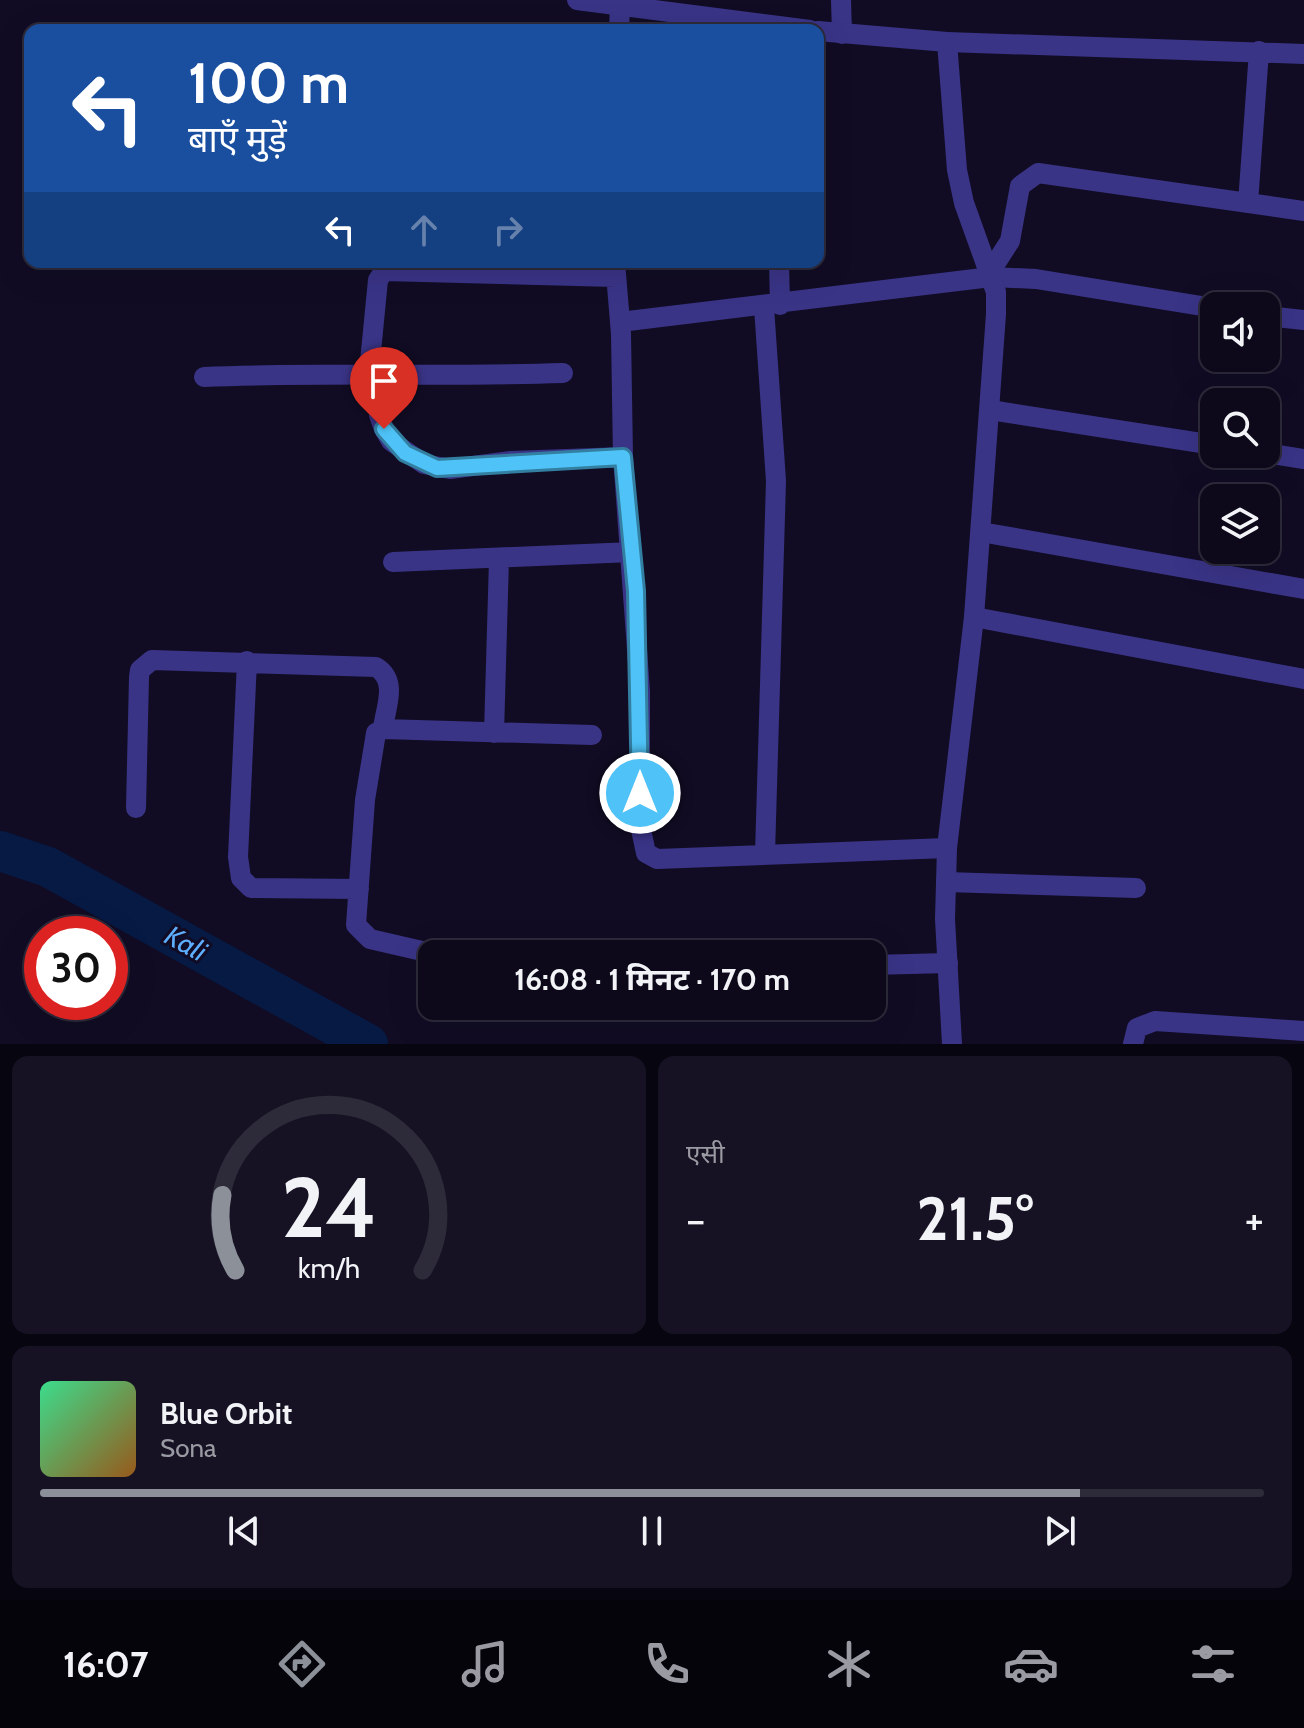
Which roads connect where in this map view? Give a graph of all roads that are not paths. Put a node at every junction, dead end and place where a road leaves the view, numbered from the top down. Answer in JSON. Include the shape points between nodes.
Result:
{"nodes":[{"id":1,"x":577,"y":0,"type":"edge"},
{"id":2,"x":841,"y":0,"type":"edge"},
{"id":3,"x":620,"y":6,"type":"junction"},
{"id":4,"x":619,"y":24,"type":"edge"},
{"id":5,"x":746,"y":24,"type":"edge"},
{"id":6,"x":824,"y":32,"type":"edge"},
{"id":7,"x":842,"y":34,"type":"junction"},
{"id":8,"x":947,"y":42,"type":"junction"},
{"id":9,"x":1259,"y":51,"type":"junction"},
{"id":10,"x":1304,"y":54,"type":"edge"},
{"id":11,"x":1248,"y":203,"type":"junction"},
{"id":12,"x":1304,"y":211,"type":"edge"},
{"id":13,"x":778,"y":268,"type":"edge"},
{"id":14,"x":615,"y":270,"type":"edge"},
{"id":15,"x":991,"y":275,"type":"junction"},
{"id":16,"x":772,"y":306,"type":"junction"},
{"id":17,"x":1200,"y":306,"type":"edge"},
{"id":18,"x":1280,"y":317,"type":"edge"},
{"id":19,"x":1304,"y":320,"type":"edge"},
{"id":20,"x":620,"y":322,"type":"junction"},
{"id":21,"x":375,"y":372,"type":"junction"},
{"id":22,"x":563,"y":373,"type":"dead end"},
{"id":23,"x":204,"y":377,"type":"dead end"},
{"id":24,"x":990,"y":410,"type":"junction"},
{"id":25,"x":1200,"y":443,"type":"edge"},
{"id":26,"x":1280,"y":455,"type":"edge"},
{"id":27,"x":623,"y":457,"type":"junction"},
{"id":28,"x":1304,"y":459,"type":"edge"},
{"id":29,"x":981,"y":532,"type":"junction"},
{"id":30,"x":632,"y":552,"type":"junction"},
{"id":31,"x":499,"y":559,"type":"junction"},
{"id":32,"x":393,"y":562,"type":"dead end"},
{"id":33,"x":1304,"y":589,"type":"edge"},
{"id":34,"x":974,"y":617,"type":"junction"},
{"id":35,"x":247,"y":661,"type":"junction"},
{"id":36,"x":1304,"y":679,"type":"edge"},
{"id":37,"x":383,"y":729,"type":"junction"},
{"id":38,"x":494,"y":733,"type":"junction"},
{"id":39,"x":592,"y":735,"type":"dead end"},
{"id":40,"x":136,"y":808,"type":"dead end"},
{"id":41,"x":947,"y":848,"type":"junction"},
{"id":42,"x":765,"y":854,"type":"junction"},
{"id":43,"x":946,"y":882,"type":"junction"},
{"id":44,"x":1136,"y":888,"type":"dead end"},
{"id":45,"x":359,"y":889,"type":"junction"},
{"id":46,"x":418,"y":950,"type":"edge"},
{"id":47,"x":948,"y":963,"type":"junction"},
{"id":48,"x":886,"y":965,"type":"edge"},
{"id":49,"x":1304,"y":1031,"type":"edge"},
{"id":50,"x":952,"y":1044,"type":"edge"},
{"id":51,"x":1133,"y":1044,"type":"edge"}],
"edges":[{"from":1,"to":3,"type":"street"},
{"from":2,"to":7,"type":"street"},
{"from":3,"to":4,"type":"street"},
{"from":3,"to":5,"type":"street"},
{"from":6,"to":7,"type":"street"},
{"from":7,"to":8,"type":"street"},
{"from":8,"to":9,"type":"street"},
{"from":8,"to":15,"type":"street","via":[[957,170]]},
{"from":9,"to":10,"type":"street"},
{"from":9,"to":11,"type":"street"},
{"from":11,"to":12,"type":"street"},
{"from":11,"to":15,"type":"street","via":[[1038,173],[1020,186],[1010,241]]},
{"from":13,"to":16,"type":"street"},
{"from":14,"to":20,"type":"street"},
{"from":14,"to":21,"type":"street","via":[[384,271],[378,280]]},
{"from":15,"to":16,"type":"street"},
{"from":15,"to":17,"type":"street"},
{"from":15,"to":24,"type":"street","via":[[996,314]]},
{"from":16,"to":20,"type":"street"},
{"from":16,"to":42,"type":"street","via":[[776,481]]},
{"from":18,"to":19,"type":"street"},
{"from":20,"to":27,"type":"street"},
{"from":21,"to":22,"type":"street","via":[[462,377]]},
{"from":21,"to":23,"type":"street"},
{"from":21,"to":27,"type":"street","via":[[384,429],[391,441],[424,464],[450,469]]},
{"from":24,"to":25,"type":"street"},
{"from":24,"to":29,"type":"street"},
{"from":26,"to":28,"type":"street"},
{"from":27,"to":30,"type":"street"},
{"from":29,"to":33,"type":"street"},
{"from":29,"to":34,"type":"street"},
{"from":30,"to":31,"type":"street"},
{"from":30,"to":42,"type":"street","via":[[644,849],[657,859]]},
{"from":31,"to":32,"type":"street"},
{"from":31,"to":38,"type":"street"},
{"from":34,"to":36,"type":"street"},
{"from":34,"to":41,"type":"street"},
{"from":35,"to":37,"type":"street","via":[[379,668],[390,692]]},
{"from":35,"to":40,"type":"street","via":[[162,659],[140,670]]},
{"from":35,"to":45,"type":"street","via":[[241,878],[251,888]]},
{"from":37,"to":38,"type":"street"},
{"from":37,"to":45,"type":"street","via":[[374,739]]},
{"from":38,"to":39,"type":"street"},
{"from":41,"to":42,"type":"street"},
{"from":41,"to":43,"type":"street"},
{"from":43,"to":44,"type":"street"},
{"from":43,"to":47,"type":"street"},
{"from":45,"to":46,"type":"street","via":[[355,921],[363,935]]},
{"from":47,"to":48,"type":"street"},
{"from":47,"to":50,"type":"street"},
{"from":49,"to":51,"type":"street","via":[[1155,1021],[1137,1028]]}]}
